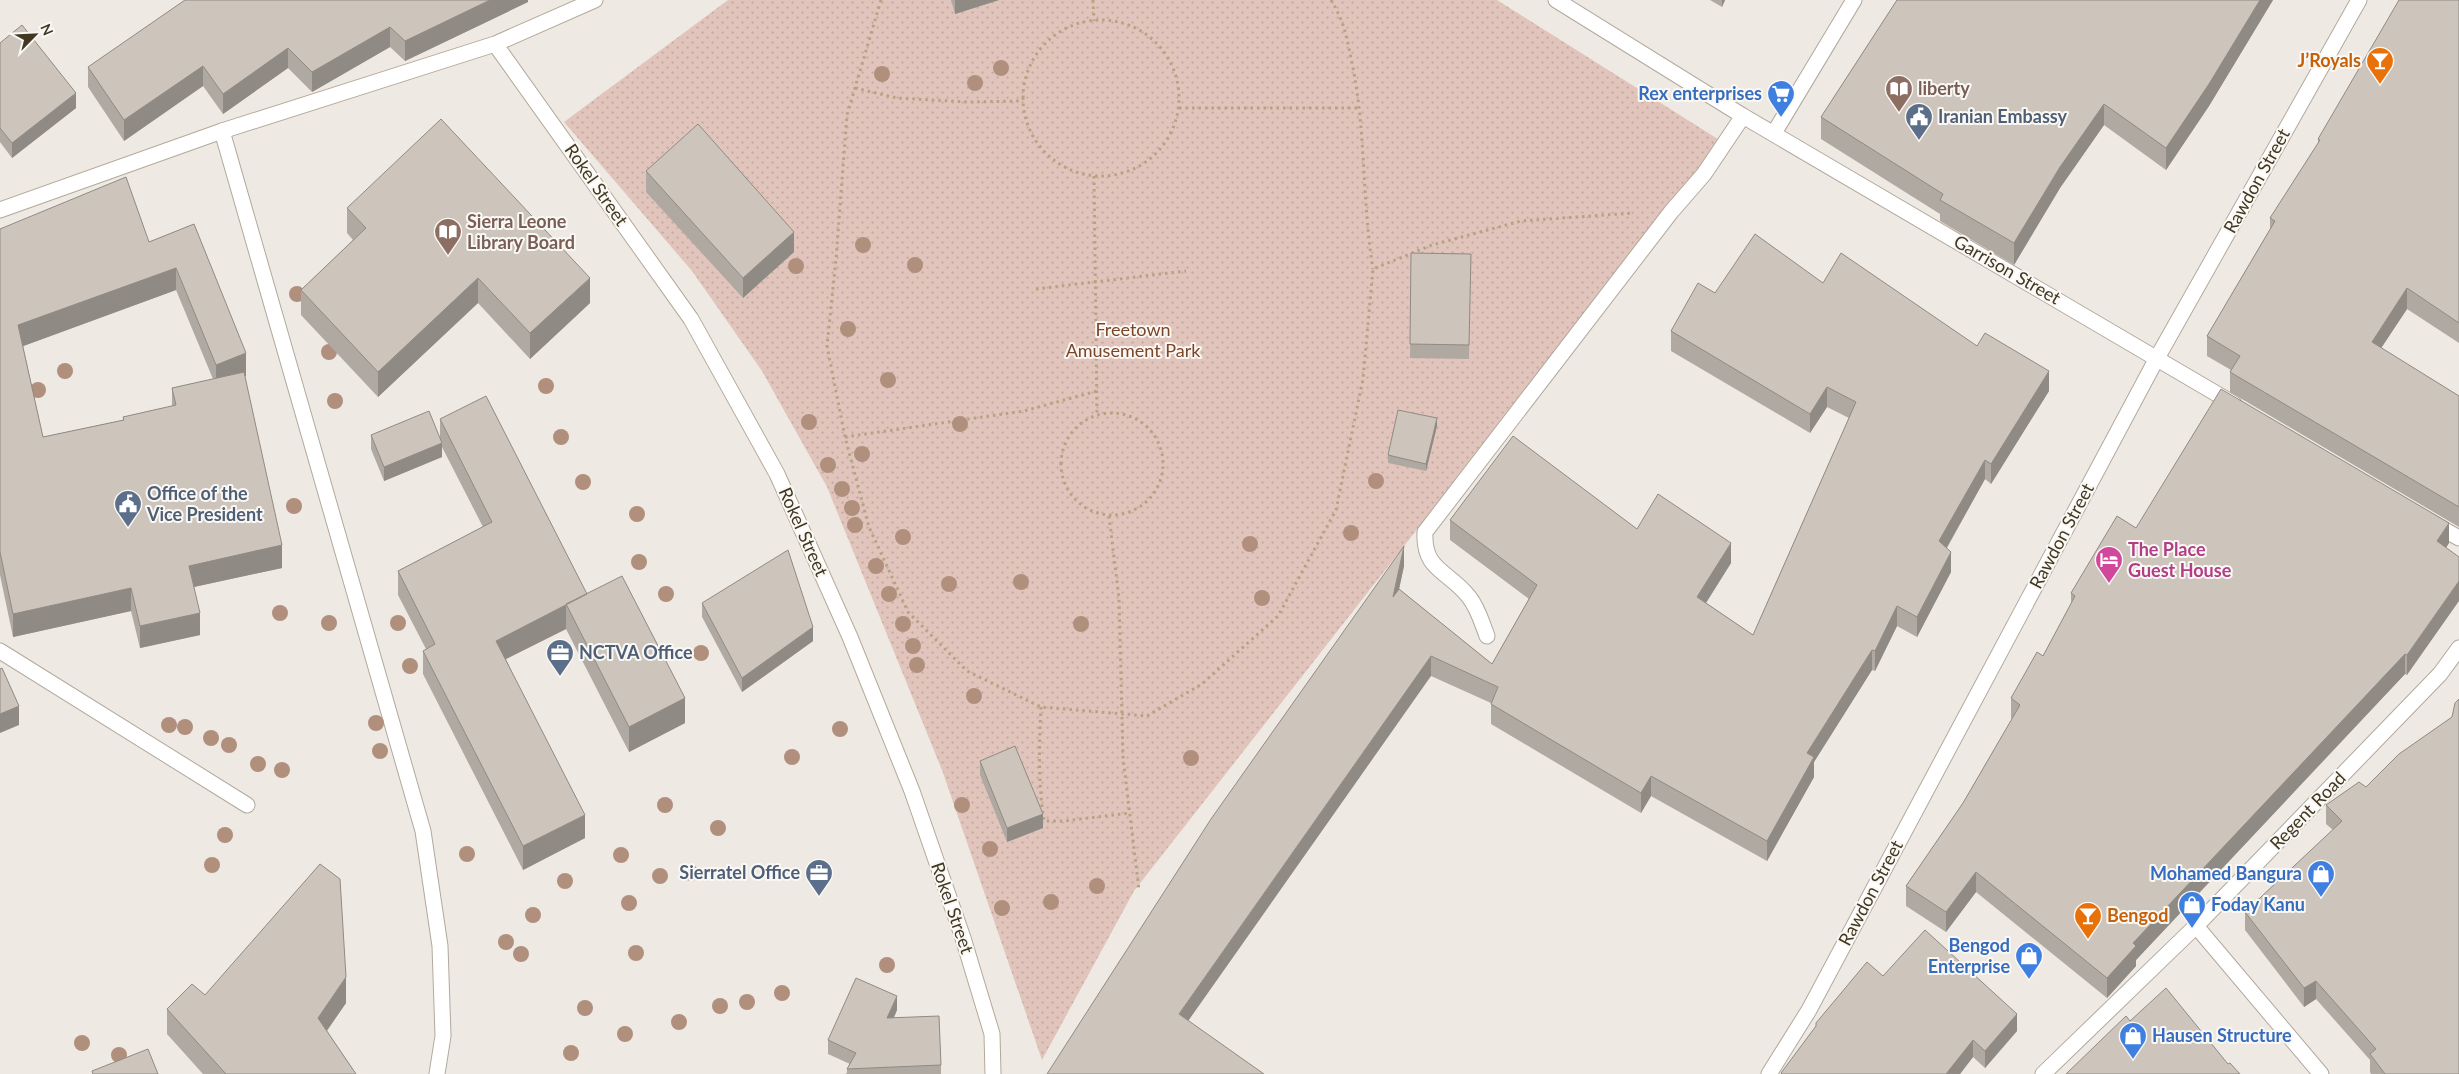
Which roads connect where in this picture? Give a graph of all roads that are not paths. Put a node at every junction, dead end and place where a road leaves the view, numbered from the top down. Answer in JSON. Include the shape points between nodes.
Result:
{"nodes":[{"id":1,"x":595,"y":0,"type":"edge"},
{"id":2,"x":1556,"y":0,"type":"edge"},
{"id":3,"x":1854,"y":0,"type":"edge"},
{"id":4,"x":2359,"y":0,"type":"edge"},
{"id":5,"x":496,"y":44,"type":"junction"},
{"id":6,"x":1743,"y":116,"type":"junction"},
{"id":7,"x":222,"y":131,"type":"junction"},
{"id":8,"x":1774,"y":133,"type":"junction"},
{"id":9,"x":0,"y":210,"type":"edge"},
{"id":10,"x":2157,"y":358,"type":"junction"},
{"id":11,"x":2243,"y":409,"type":"edge"},
{"id":12,"x":2423,"y":517,"type":"edge"},
{"id":13,"x":2459,"y":538,"type":"edge"},
{"id":14,"x":1487,"y":636,"type":"dead end"},
{"id":15,"x":2459,"y":648,"type":"edge"},
{"id":16,"x":0,"y":651,"type":"edge"},
{"id":17,"x":247,"y":805,"type":"dead end"},
{"id":18,"x":2196,"y":926,"type":"junction"},
{"id":19,"x":436,"y":1074,"type":"edge"},
{"id":20,"x":993,"y":1074,"type":"edge"},
{"id":21,"x":1769,"y":1074,"type":"edge"},
{"id":22,"x":2043,"y":1074,"type":"edge"},
{"id":23,"x":2321,"y":1074,"type":"edge"}],
"edges":[{"from":1,"to":5,"type":"street"},
{"from":2,"to":6,"type":"street","name":"Garrison Street"},
{"from":3,"to":8,"type":"street"},
{"from":4,"to":10,"type":"street","name":"Rawdon Street"},
{"from":5,"to":7,"type":"street"},
{"from":5,"to":20,"type":"street","name":"Rokel Street","via":[[691,319],[776,474],[850,637],[912,791],[992,1034]]},
{"from":6,"to":8,"type":"street","name":"Garrison Street"},
{"from":6,"to":14,"type":"street","via":[[1704,174],[1671,212],[1425,532],[1424,548],[1433,564],[1471,598]]},
{"from":7,"to":9,"type":"street"},
{"from":7,"to":19,"type":"street","via":[[423,831],[440,946],[443,1036]]},
{"from":8,"to":10,"type":"street","name":"Garrison Street"},
{"from":10,"to":11,"type":"street","name":"Garrison Street"},
{"from":10,"to":21,"type":"street","name":"Rawdon Street","via":[[1809,1010]]},
{"from":12,"to":13,"type":"street"},
{"from":15,"to":18,"type":"street","name":"Regent Road","via":[[2440,674]]},
{"from":16,"to":17,"type":"street"},
{"from":18,"to":22,"type":"street","name":"Regent Road"},
{"from":18,"to":23,"type":"street"}]}
